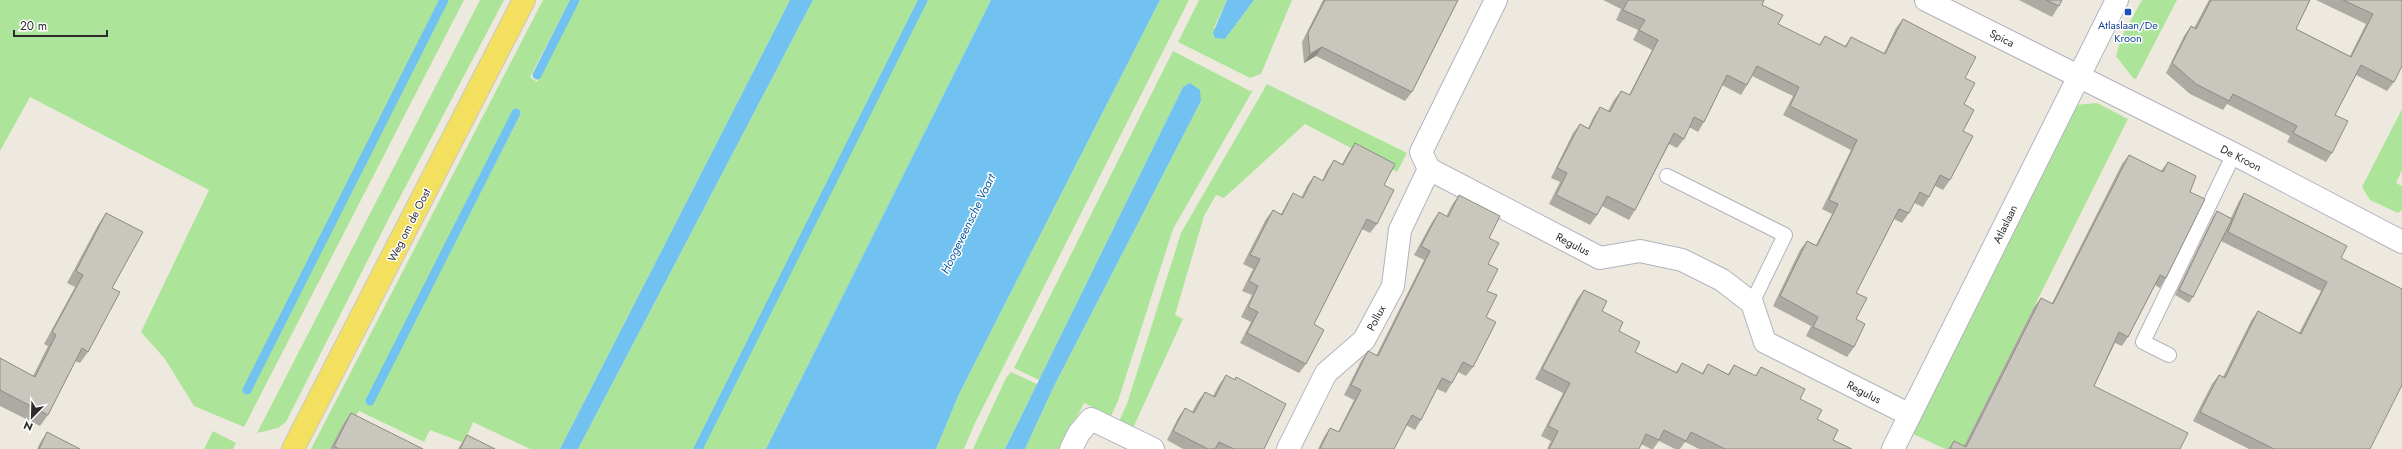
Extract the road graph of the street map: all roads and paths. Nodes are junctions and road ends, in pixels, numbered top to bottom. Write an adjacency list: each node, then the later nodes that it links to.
1 (524, 0): 13 (main road, Weg om de Oost)
2 (1496, 0): 7 (street)
3 (1926, 0): 5 (street, Spica)
4 (2117, 0): 5 (street, Atlaslaan)
5 (2078, 76): 6 (street, De Kroon); 12 (street, Atlaslaan)
6 (2234, 154): 9 (street, De Kroon); 11 (lane)
7 (1429, 170): 10 (street, Regulus); 16 (street, Pollux)
8 (1667, 176): 10 (lane)
9 (2402, 242)
10 (1752, 303): 12 (street, Regulus)
11 (2169, 355)
12 (1910, 415): 17 (street, Atlaslaan)
13 (293, 449)
14 (1071, 449): 15 (street)
15 (1153, 449)
16 (1288, 449)
17 (1893, 449)

